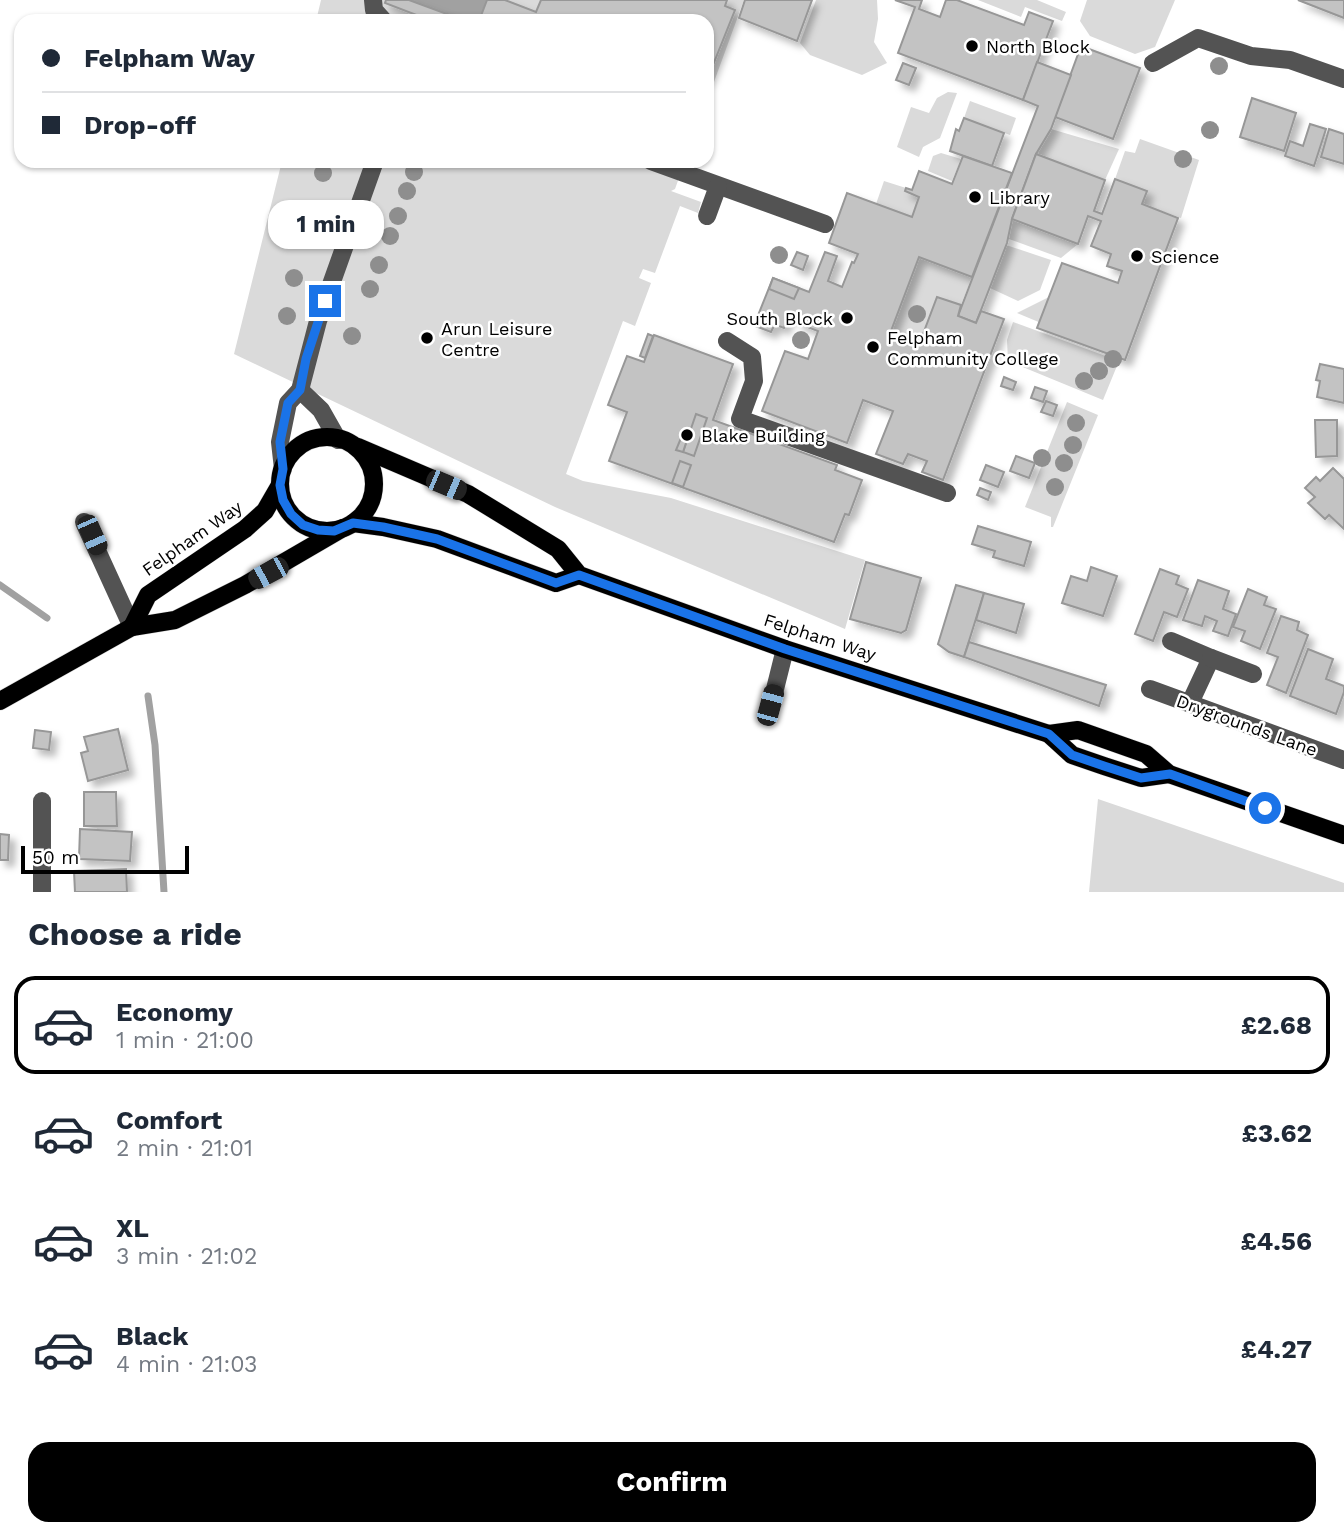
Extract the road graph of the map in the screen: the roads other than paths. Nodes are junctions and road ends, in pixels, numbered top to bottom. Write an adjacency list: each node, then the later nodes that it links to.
1 (1153, 63): 2 (street)
2 (1344, 79)
3 (373, 168): 9 (street)
4 (670, 168): 5 (street)
5 (718, 186): 6 (street); 7 (street)
6 (707, 216)
7 (825, 224)
8 (727, 341): 13 (street)
9 (300, 390): 10 (street); 12 (street)
10 (338, 440): 11 (main road, Felpham Way); 12 (main road, Felpham Way)
11 (358, 447): 15 (main road); 16 (main road, Felpham Way)
12 (282, 477): 15 (main road, Felpham Way); 17 (main road, Felpham Way)
13 (947, 493)
14 (84, 522): 17 (street)
15 (348, 525): 16 (main road, Felpham Way); 17 (main road)
16 (579, 575): 19 (main road, Felpham Way)
17 (132, 627): 23 (main road)
18 (1171, 641): 20 (street)
19 (785, 649): 25 (street); 26 (main road, Felpham Way)
20 (1211, 658): 21 (street); 24 (street)
21 (1253, 674)
22 (1150, 689): 24 (street, Drygrounds Lane)
23 (0, 701)
24 (1190, 703): 27 (street, Drygrounds Lane)
25 (769, 713)
26 (1049, 734): 28 (main road, Felpham Way); 28 (main road, Felpham Way)
27 (1344, 760)
28 (1170, 774): 30 (main road, Felpham Way)
29 (42, 801): 31 (street)
30 (1344, 835)
31 (42, 892)

